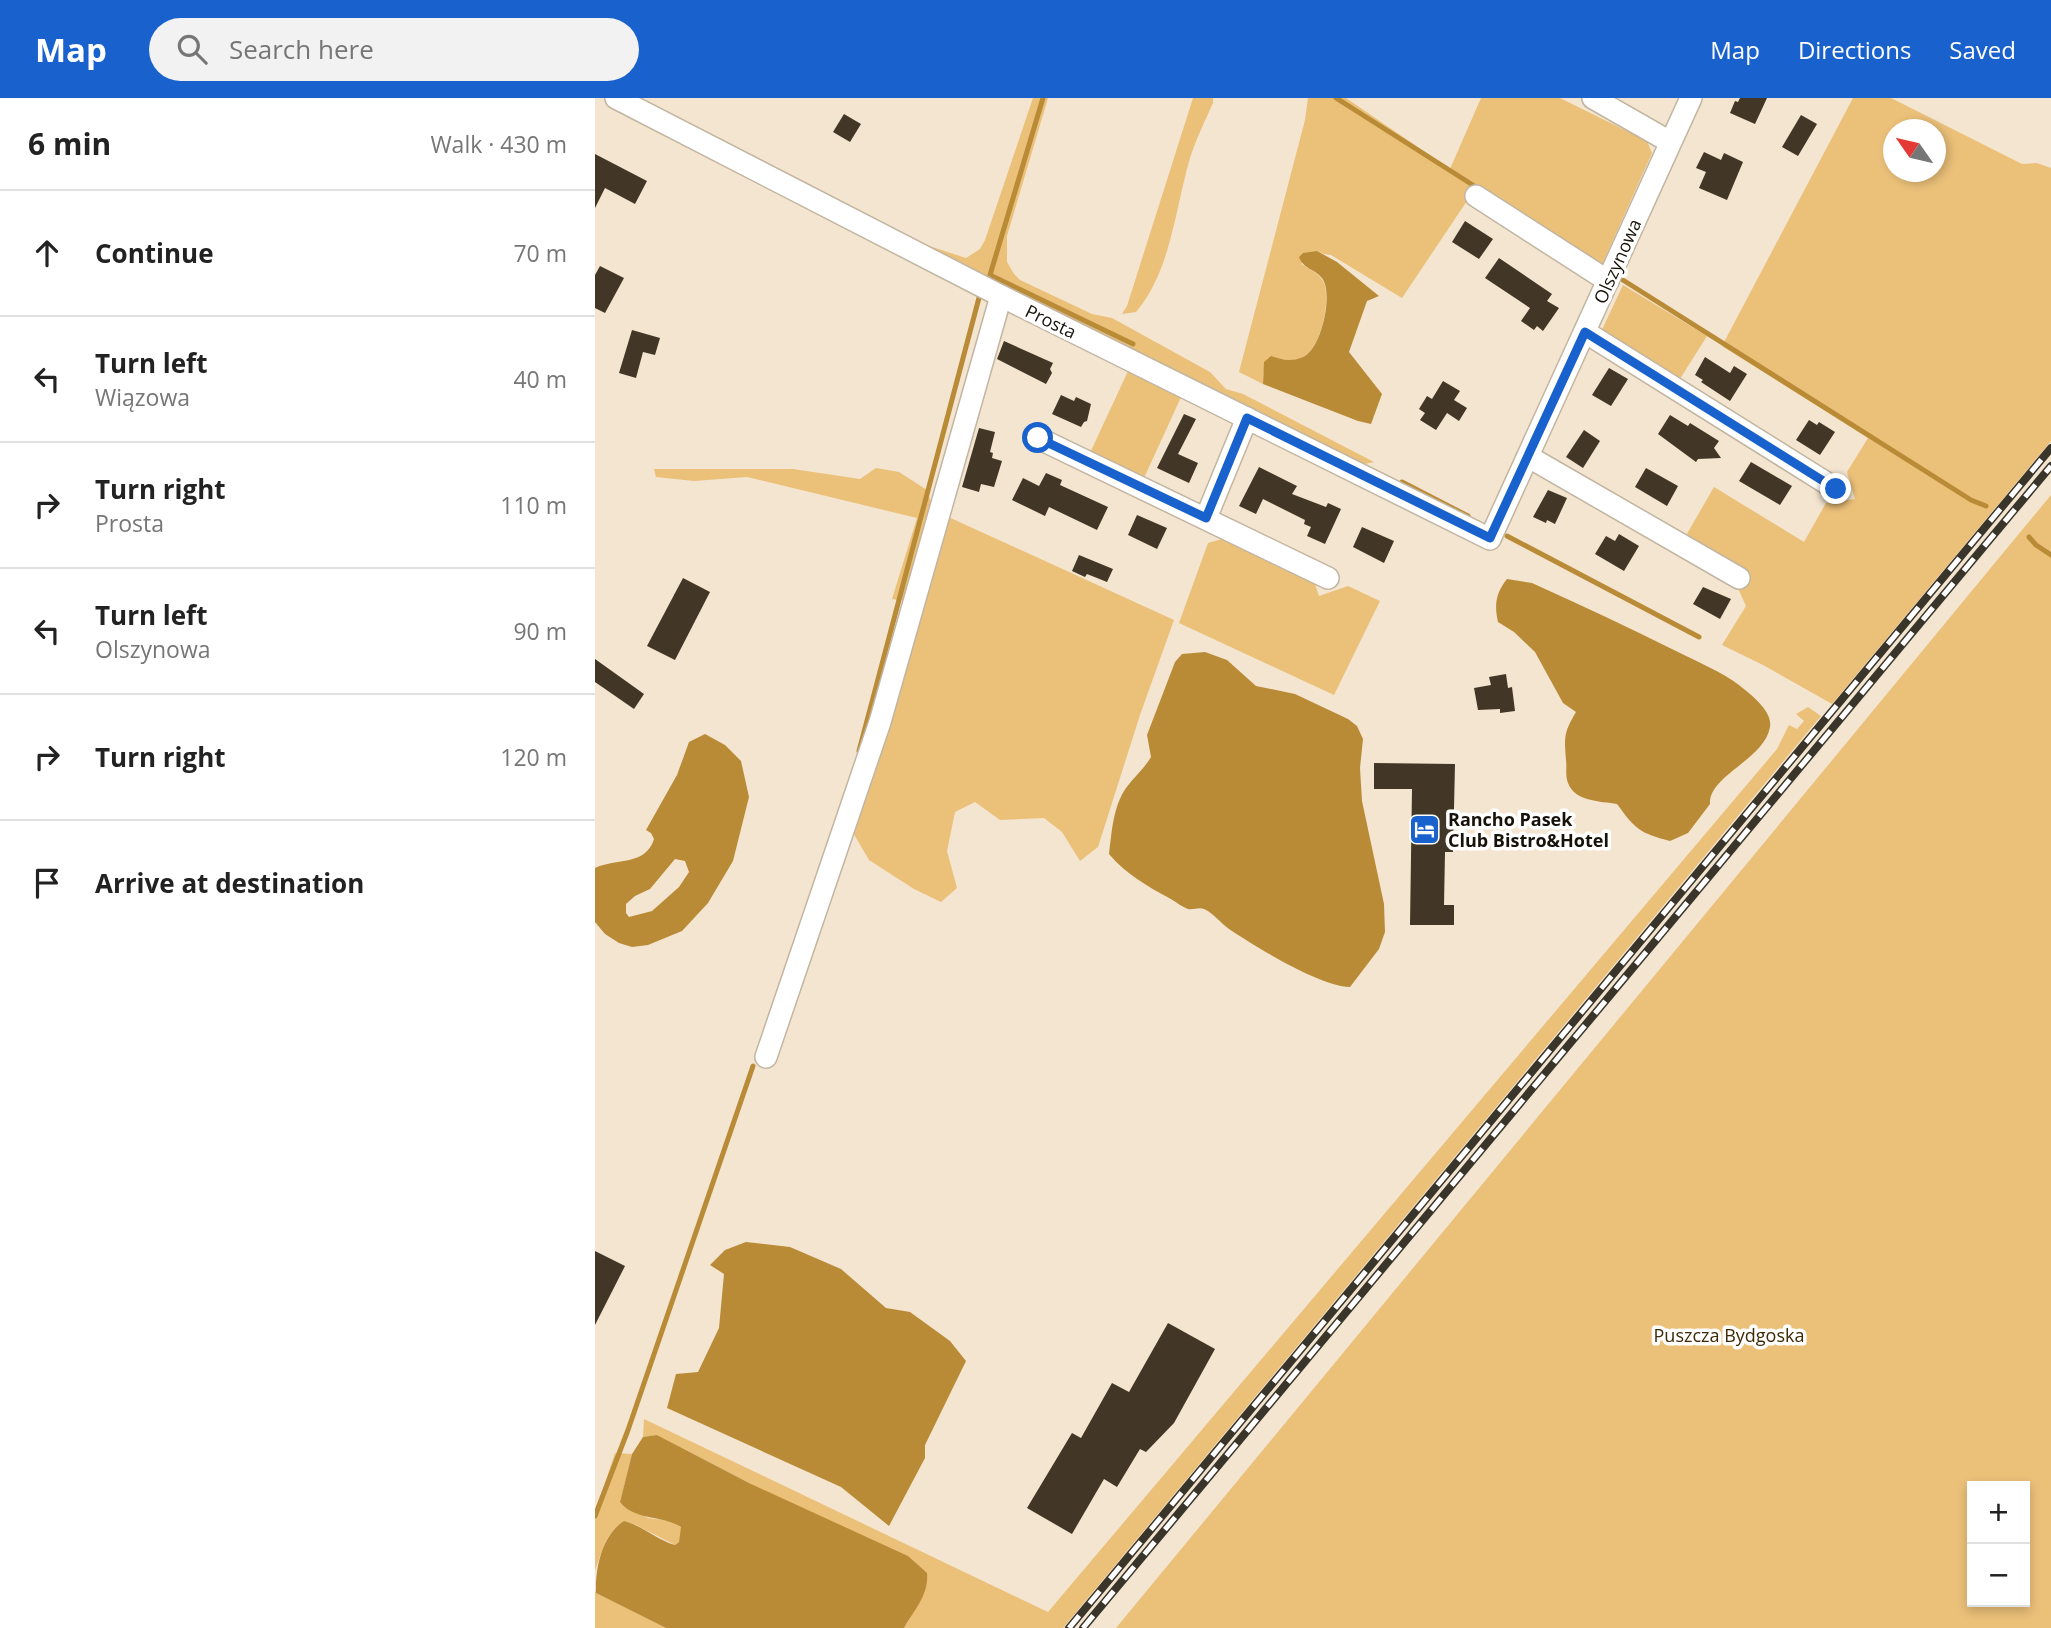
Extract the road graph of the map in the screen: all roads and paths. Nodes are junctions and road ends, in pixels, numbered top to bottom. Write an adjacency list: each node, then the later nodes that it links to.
1 (615, 98): 7 (street, Prosta)
2 (1593, 98): 4 (street)
3 (1691, 98): 4 (street, Olszynowa)
4 (1670, 142): 6 (street, Olszynowa)
5 (1475, 196): 6 (street)
6 (1611, 276): 8 (street, Olszynowa)
7 (1001, 296): 9 (street, Prosta); 17 (street)
8 (1585, 332): 11 (street, Olszynowa); 12 (street)
9 (1247, 418): 13 (street); 14 (street, Prosta)
10 (1038, 438): 13 (street)
11 (1529, 457): 14 (street, Olszynowa); 16 (street)
12 (1836, 489)
13 (1206, 518): 15 (street)
14 (1490, 538)
15 (1328, 578)
16 (1739, 578)
17 (766, 1057)

